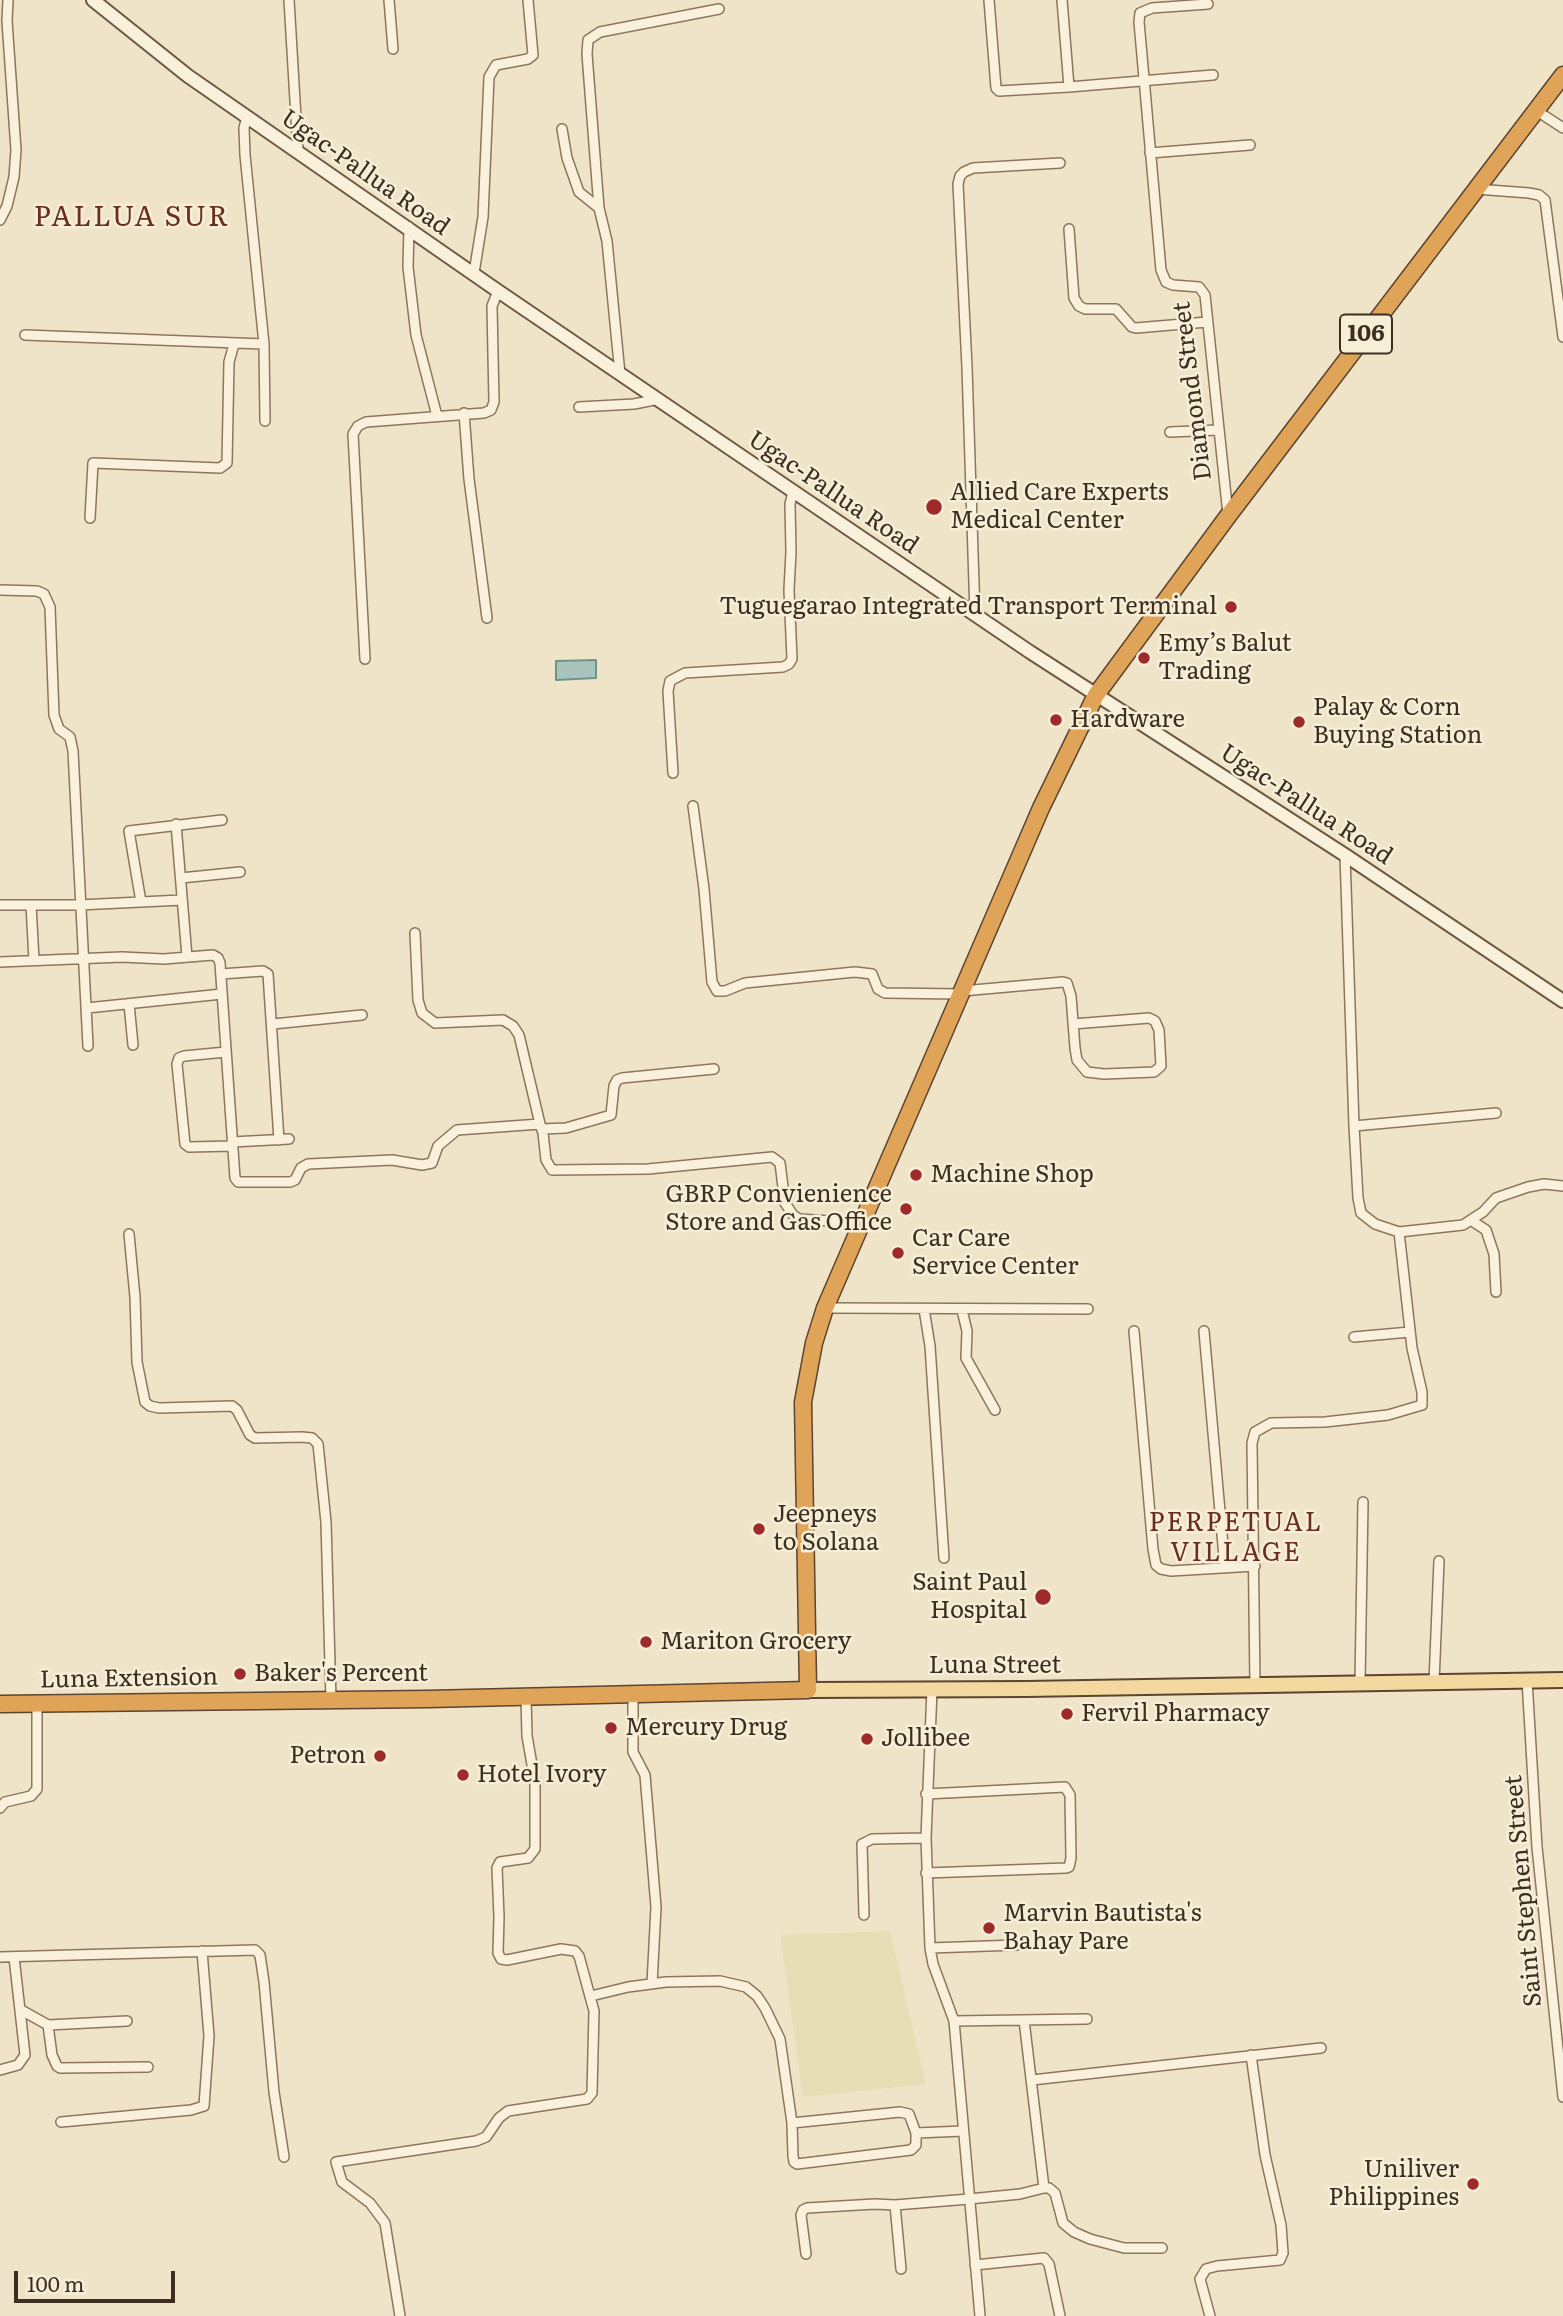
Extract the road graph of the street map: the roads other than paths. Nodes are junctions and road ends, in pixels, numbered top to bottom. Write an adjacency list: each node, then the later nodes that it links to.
1 (8, 0): 10 (street)
2 (93, 0): 17 (street, Ugac-Pallua Road)
3 (289, 0): 21 (street)
4 (389, 0): 11 (street)
5 (528, 0): 29 (street)
6 (989, 0): 15 (street)
7 (1062, 0): 15 (street)
8 (1208, 4): 14 (street, Diamond Street)
9 (719, 9): 25 (street)
10 (3, 21): 26 (street)
11 (393, 49)
12 (1213, 75): 14 (street)
13 (1563, 75): 16 (highway, 106)
14 (1143, 82): 15 (street); 22 (street, Diamond Street)
15 (1069, 87)
16 (1536, 111): 18 (street); 24 (highway, 106)
17 (247, 117): 21 (street, Ugac-Pallua Road); 36 (street)
18 (1563, 128)
19 (562, 129): 25 (street)
20 (1250, 145): 22 (street)
21 (298, 151): 27 (street, Ugac-Pallua Road)
22 (1150, 153): 32 (street, Diamond Street)
23 (1060, 163): 49 (street)
24 (1476, 189): 31 (street); 46 (highway, 106)
25 (599, 208): 37 (street)
26 (0, 220)
27 (409, 227): 29 (street, Ugac-Pallua Road); 41 (street)
28 (1069, 229): 32 (street)
29 (474, 273): 30 (street, Ugac-Pallua Road)
30 (498, 291): 37 (street, Ugac-Pallua Road); 40 (street)
31 (1562, 317): 34 (street)
32 (1207, 322): 43 (street, Diamond Street)
33 (25, 335): 35 (street)
34 (1563, 337)
35 (234, 344): 36 (street); 47 (street)
36 (264, 344): 42 (street)
37 (620, 374): 38 (street, Ugac-Pallua Road)
38 (659, 399): 39 (street); 45 (street, Ugac-Pallua Road)
39 (579, 407)
40 (464, 413): 41 (street); 50 (street)
41 (437, 416): 51 (street)
42 (265, 421)
43 (1218, 429): 44 (street); 46 (street, Diamond Street)
44 (1170, 432)
45 (793, 492): 49 (street, Ugac-Pallua Road); 53 (street)
46 (1228, 516): 52 (highway, 106)
47 (90, 518)
48 (0, 590): 64 (street)
49 (975, 615): 52 (street, Ugac-Pallua Road)
50 (487, 618)
51 (365, 659)
52 (1096, 695): 57 (street, Ugac-Pallua Road); 71 (highway, 106)
53 (673, 773)
54 (693, 806): 71 (street)
55 (222, 820): 56 (street)
56 (176, 824): 59 (street); 61 (street)
57 (1345, 855): 73 (street, Ugac-Pallua Road); 84 (street)
58 (240, 872): 59 (street)
59 (181, 878): 60 (street)
60 (182, 900): 61 (street); 66 (street)
61 (141, 902): 64 (street)
62 (0, 905): 63 (street)
63 (32, 905): 64 (street); 68 (street)
64 (79, 905): 67 (street)
65 (415, 933): 85 (street)
66 (187, 957): 67 (street); 70 (street)
67 (83, 958): 68 (street); 75 (street)
68 (34, 960): 69 (street)
69 (0, 962)
70 (221, 974): 72 (street); 77 (street)
71 (961, 992): 78 (street); 89 (highway, 106)
72 (222, 994): 74 (street); 81 (street)
73 (1563, 1001)
74 (129, 1004): 75 (street); 79 (street)
75 (87, 1008): 80 (street)
76 (362, 1015): 77 (street)
77 (273, 1024): 86 (street)
78 (1073, 1024): 78 (street)
79 (133, 1045)
80 (88, 1046)
81 (226, 1052): 86 (street); 86 (street)
82 (715, 1069): 85 (street)
83 (1496, 1113): 84 (street)
84 (1354, 1126): 90 (street)
85 (541, 1127): 86 (street); 89 (street)
86 (232, 1144)
87 (1563, 1186): 88 (street)
88 (1472, 1221): 90 (street); 92 (street)
89 (862, 1223): 93 (highway, 106)
90 (1399, 1233): 99 (street)
91 (129, 1234): 117 (street)
92 (1496, 1292)
93 (825, 1308): 94 (street); 113 (highway, 106)
94 (924, 1309): 96 (street); 103 (street)
95 (1088, 1309): 96 (street)
96 (962, 1310): 101 (street)
97 (1134, 1331): 106 (street)
98 (1204, 1331): 106 (street)
99 (1410, 1332): 100 (street); 105 (street)
100 (1354, 1337)
101 (996, 1410)
102 (1363, 1502): 110 (street)
103 (943, 1558)
104 (1439, 1562): 109 (street)
105 (1255, 1566): 106 (street); 111 (street)
106 (1225, 1568)
107 (1527, 1680): 108 (main road, Luna Street); 109 (main road, Luna Street); 143 (street, Saint Stephen Street)
108 (1563, 1680)
109 (1434, 1682): 110 (main road, Luna Street)
110 (1360, 1683): 111 (main road, Luna Street)
111 (1255, 1686): 112 (main road, Luna Street)
112 (932, 1689): 113 (main road, Luna Street); 120 (street)
113 (808, 1690): 114 (highway, Luna Street)
114 (633, 1694): 115 (highway, Luna Street); 130 (street)
115 (526, 1698): 116 (highway, Luna Street); 131 (street)
116 (428, 1699): 117 (highway, Luna Extension)
117 (331, 1700): 118 (highway, Luna Extension)
118 (37, 1703): 119 (highway, Luna Extension); 121 (street)
119 (0, 1704)
120 (926, 1794): 122 (street); 123 (street)
121 (0, 1808)
122 (926, 1838): 123 (street); 124 (street)
123 (926, 1873): 126 (street)
124 (864, 1915)
125 (1017, 1945): 126 (street)
126 (930, 1948): 136 (street)
127 (202, 1951): 129 (street); 144 (street); 148 (street)
128 (0, 1957): 129 (street)
129 (14, 1957): 132 (street)
130 (652, 1984): 131 (street); 145 (street)
131 (591, 1996): 156 (street)
132 (20, 2011): 137 (street); 141 (street)
133 (1087, 2019): 134 (street)
134 (1024, 2020): 136 (street); 142 (street)
135 (127, 2021): 137 (street)
136 (954, 2021): 146 (street)
137 (48, 2025): 140 (street)
138 (1321, 2048): 139 (street)
139 (1251, 2055): 142 (street); 159 (street)
140 (148, 2067)
141 (0, 2070)
142 (1032, 2080): 149 (street)
143 (1563, 2097)
144 (61, 2122)
145 (792, 2123): 147 (street); 147 (street)
146 (963, 2130): 147 (street); 150 (street)
147 (916, 2133)
148 (284, 2157)
149 (1044, 2188): 150 (street); 152 (street)
150 (969, 2199): 151 (street); 154 (street)
151 (895, 2205): 153 (street); 155 (street)
152 (1162, 2248)
153 (806, 2254)
154 (975, 2266): 157 (street); 158 (street)
155 (901, 2269)
156 (400, 2316)
157 (980, 2316)
158 (1059, 2316)
159 (1210, 2316)

